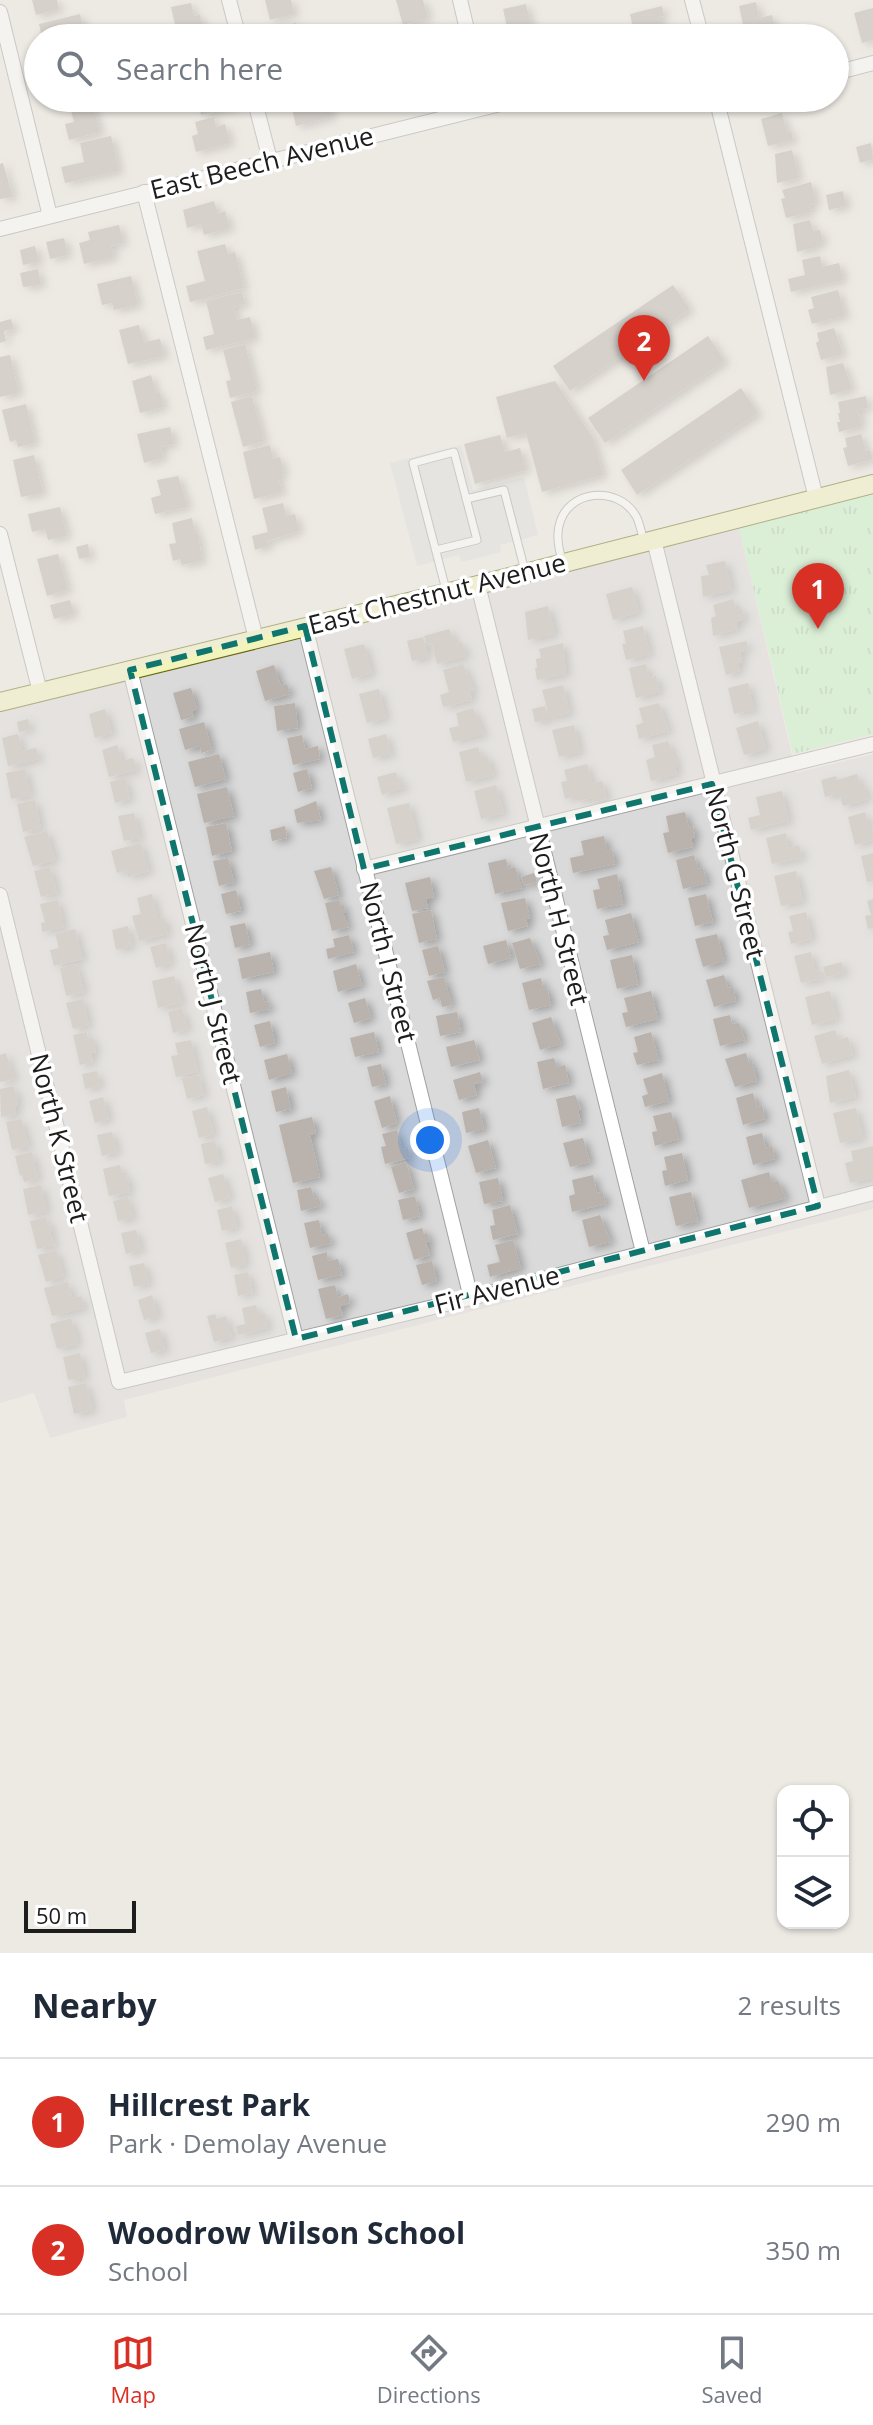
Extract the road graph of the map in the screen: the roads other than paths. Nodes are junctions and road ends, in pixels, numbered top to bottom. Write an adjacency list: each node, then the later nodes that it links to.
1 (229, 0): 5 (street)
2 (460, 0): 6 (street)
3 (692, 0): 7 (street)
4 (0, 12): 10 (street)
5 (235, 24)
6 (466, 24)
7 (698, 24)
8 (873, 63): 9 (street)
9 (849, 69)
10 (24, 110)
11 (25, 112): 17 (street)
12 (258, 112): 15 (street)
13 (449, 112): 15 (street, East Beech Avenue)
14 (719, 112): 20 (street)
15 (270, 160): 16 (street, East Beech Avenue)
16 (144, 192): 17 (street, East Beech Avenue); 30 (street)
17 (50, 216): 18 (street, East Beech Avenue)
18 (0, 229)
19 (873, 484): 20 (street, East Chestnut Avenue)
20 (816, 498): 23 (street, East Chestnut Avenue)
21 (466, 499): 24 (lane); 24 (lane); 26 (lane)
22 (0, 534): 32 (street)
23 (649, 541): 25 (street, East Chestnut Avenue); 25 (lane); 35 (street, North G Street)
24 (436, 550): 28 (lane)
25 (563, 563): 26 (street, East Chestnut Avenue)
26 (526, 573): 27 (street, East Chestnut Avenue)
27 (478, 585): 28 (street, East Chestnut Avenue); 36 (street, North H Street)
28 (446, 593): 29 (street, East Chestnut Avenue)
29 (305, 626): 30 (street, East Chestnut Avenue); 37 (street, North I Street)
30 (256, 639): 31 (street, East Chestnut Avenue)
31 (130, 670): 32 (street, East Chestnut Avenue); 43 (street, North J Street)
32 (40, 692): 33 (street, East Chestnut Avenue)
33 (0, 702)
34 (873, 744): 35 (street)
35 (712, 784): 36 (street); 40 (street, North G Street)
36 (536, 827): 37 (street); 41 (street, North H Street)
37 (364, 869): 42 (street, North I Street)
38 (0, 895): 44 (street, North K Street)
39 (873, 1193): 40 (street, Fir Avenue)
40 (818, 1206): 41 (street, Fir Avenue)
41 (643, 1252): 42 (street, Fir Avenue)
42 (471, 1298): 43 (street, Fir Avenue)
43 (296, 1339): 44 (street, Fir Avenue)
44 (119, 1382)

